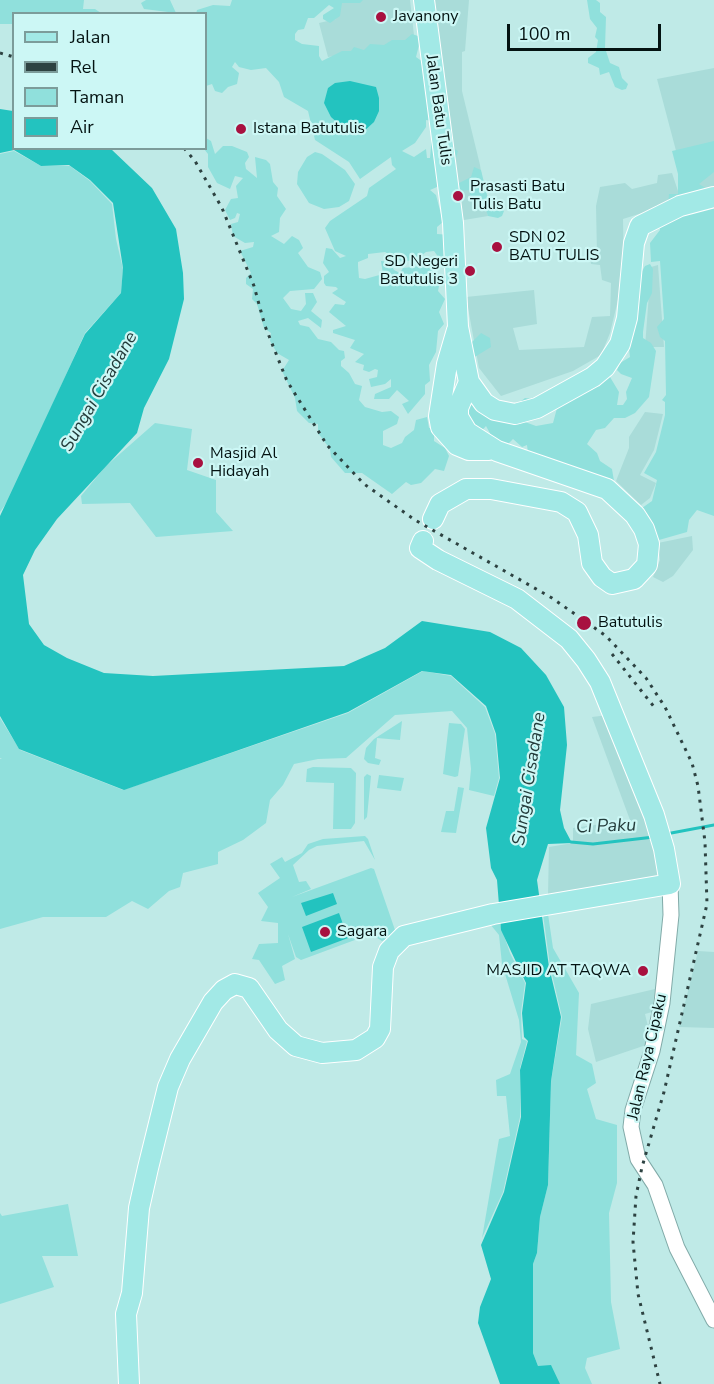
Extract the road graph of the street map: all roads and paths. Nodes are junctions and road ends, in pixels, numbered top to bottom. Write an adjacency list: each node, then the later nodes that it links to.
1 (424, 0): 3 (main road, Jalan Batu Tulis)
2 (714, 197): 4 (main road)
3 (458, 327): 4 (main road); 5 (main road)
4 (469, 382): 5 (main road)
5 (497, 451): 6 (main road)
6 (433, 519)
7 (423, 541): 8 (main road)
8 (670, 884): 9 (street, Jalan Raya Cipaku); 10 (main road)
9 (714, 1320)
10 (129, 1384)

